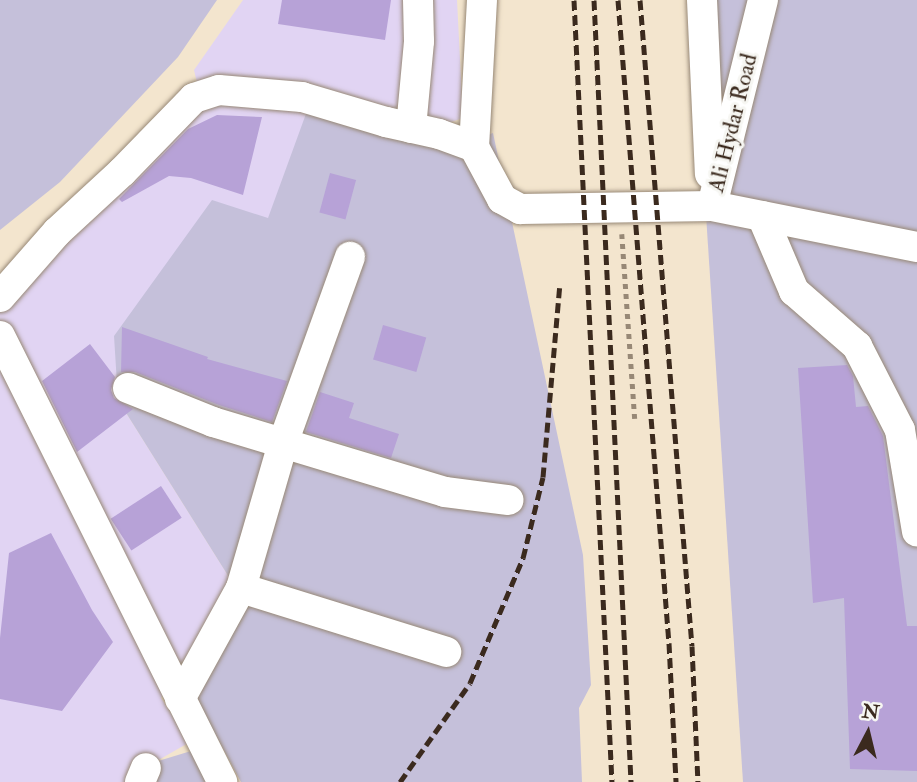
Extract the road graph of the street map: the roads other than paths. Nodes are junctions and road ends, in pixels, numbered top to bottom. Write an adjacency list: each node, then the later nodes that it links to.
1 (418, 0): 5 (street)
2 (482, 0): 6 (street)
3 (702, 0): 7 (street)
4 (763, 0): 7 (street, Ali Hydar Road)
5 (411, 128): 6 (street); 11 (street)
6 (474, 148): 7 (street)
7 (712, 206): 8 (street, Ali Hydar Road)
8 (762, 216): 9 (street, Ali Hydar Road); 14 (street)
9 (917, 247)
10 (351, 257): 15 (street)
11 (0, 297)
12 (0, 336): 20 (street)
13 (128, 388): 15 (street)
14 (909, 430): 17 (street)
15 (283, 443): 16 (street); 18 (street)
16 (508, 500)
17 (917, 532)
18 (241, 588): 19 (street); 20 (street)
19 (446, 652)
20 (180, 699): 21 (street)
21 (222, 782)

